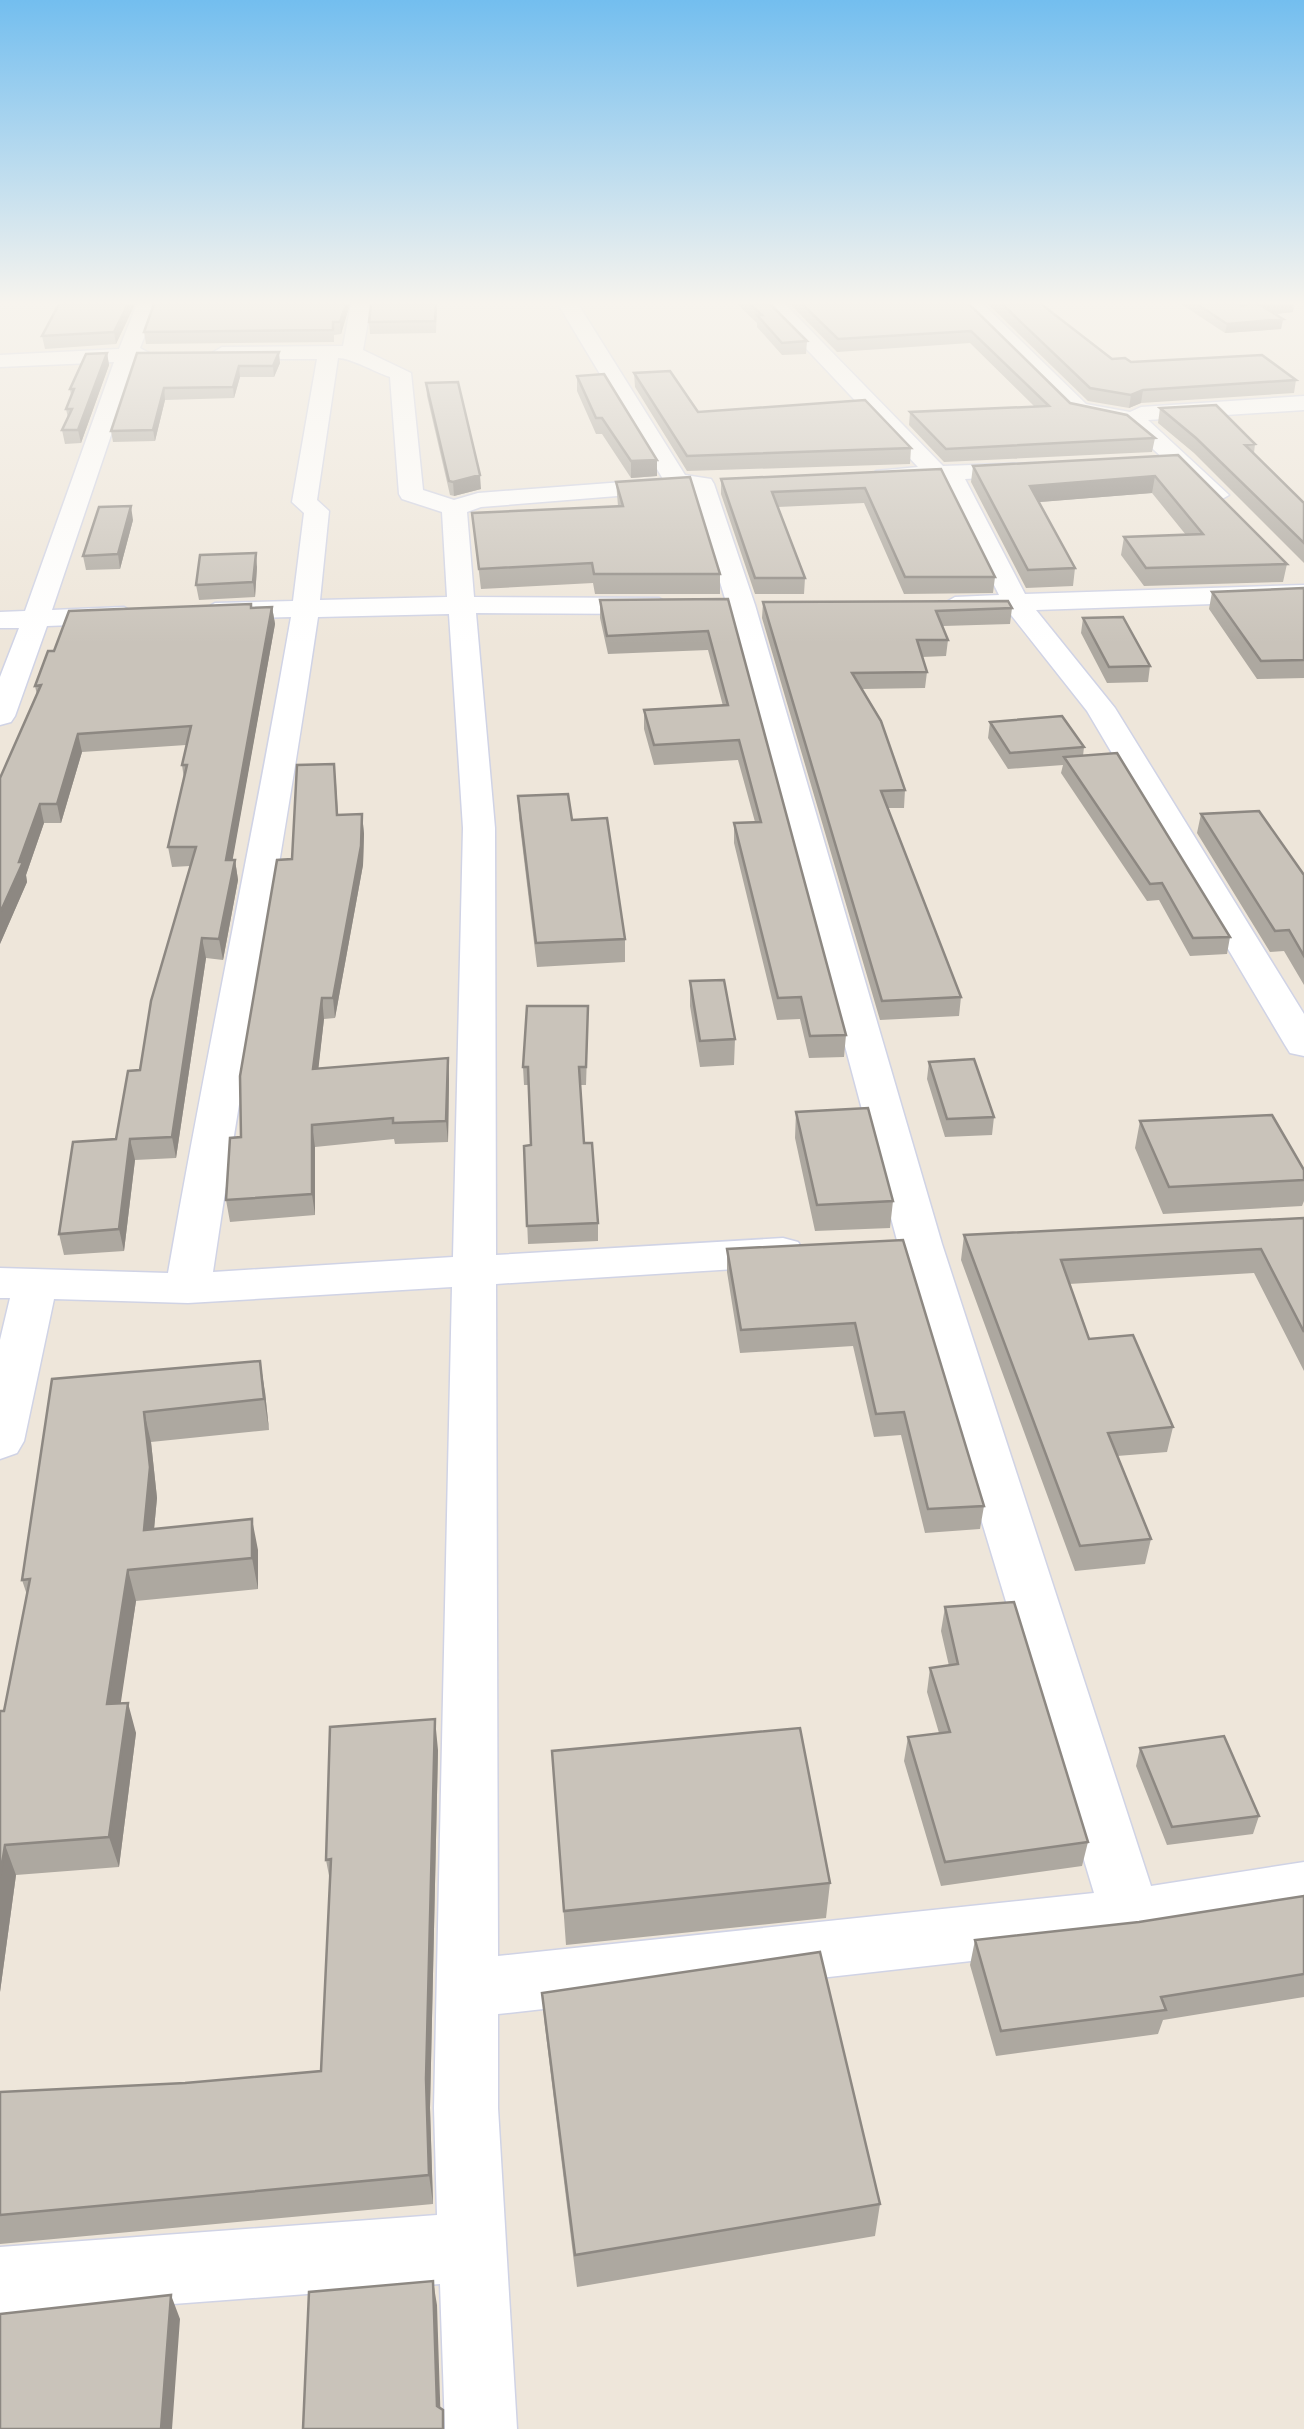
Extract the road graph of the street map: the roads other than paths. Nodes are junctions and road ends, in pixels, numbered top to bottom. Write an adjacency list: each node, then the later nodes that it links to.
1 (106, 417): 25 (street)
2 (324, 417): 22 (street)
3 (404, 417): 15 (street)
4 (637, 417): 14 (street)
5 (887, 417): 12 (street)
6 (1122, 417): 8 (street)
7 (1137, 417): 8 (street)
8 (1134, 420): 9 (street)
9 (1184, 462): 10 (street); 16 (street)
10 (1144, 463)
11 (1047, 468): 12 (street)
12 (943, 473): 13 (street); 20 (street)
13 (858, 477)
14 (712, 484): 15 (street); 21 (street)
15 (454, 508): 18 (street)
16 (1237, 515)
17 (1300, 581): 20 (street)
18 (464, 605): 21 (street); 22 (street); 30 (street)
19 (918, 605): 20 (street)
20 (1017, 605): 28 (street)
21 (723, 606): 35 (street)
22 (306, 607): 23 (street); 32 (street)
23 (191, 612)
24 (153, 614): 25 (street)
25 (38, 619): 26 (street); 27 (street)
26 (0, 620)
27 (0, 716)
28 (1304, 1046)
29 (823, 1250): 30 (street)
30 (473, 1268): 32 (street); 36 (street)
31 (18, 1283): 32 (street); 33 (street)
32 (188, 1288)
33 (0, 1441)
34 (1304, 1889): 35 (street)
35 (1131, 1916): 36 (street)
36 (468, 1988): 37 (street)
37 (470, 2247): 38 (street); 39 (street)
38 (0, 2282)
39 (481, 2429)

